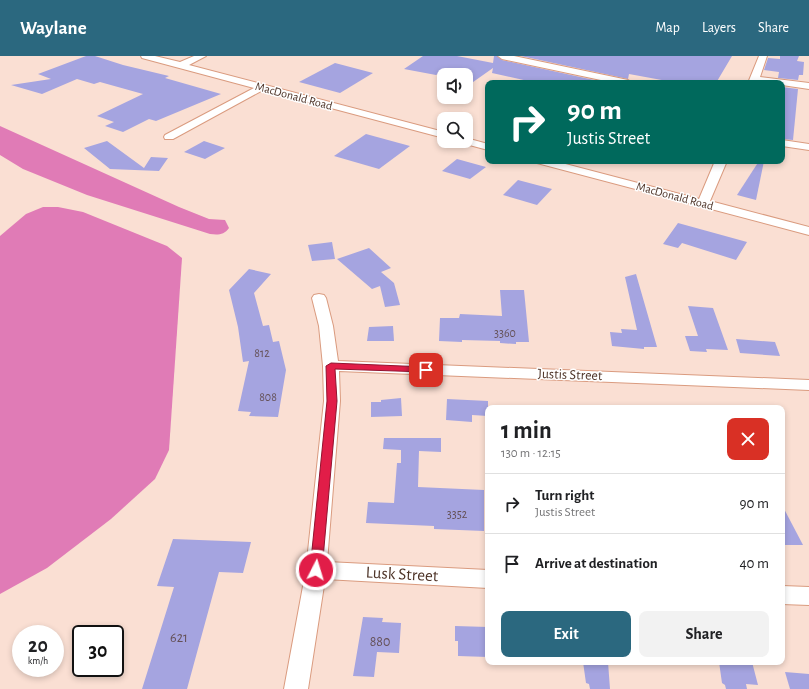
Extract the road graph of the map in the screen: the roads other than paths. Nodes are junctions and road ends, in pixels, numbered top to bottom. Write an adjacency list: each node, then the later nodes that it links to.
1 (145, 56): 5 (street, MacDonald Road)
2 (202, 56): 5 (street)
3 (502, 56): 6 (street)
4 (763, 56): 7 (street)
5 (181, 65): 10 (street, MacDonald Road)
6 (614, 80)
7 (754, 80)
8 (785, 84): 9 (street)
9 (809, 86)
10 (262, 87): 11 (street, MacDonald Road); 12 (street)
11 (437, 133)
12 (169, 137)
13 (473, 143): 15 (street)
14 (785, 143): 16 (street)
15 (485, 145)
16 (809, 147)
17 (553, 164): 19 (street, MacDonald Road)
18 (720, 164): 19 (street)
19 (703, 203): 20 (street, MacDonald Road)
20 (809, 232)
21 (319, 298): 22 (street)
22 (331, 366): 23 (street, Justis Street); 24 (street)
23 (809, 385)
24 (316, 570): 25 (street, Lusk Street); 28 (street)
25 (485, 579)
26 (785, 595): 27 (street)
27 (809, 596)
28 (296, 689)

